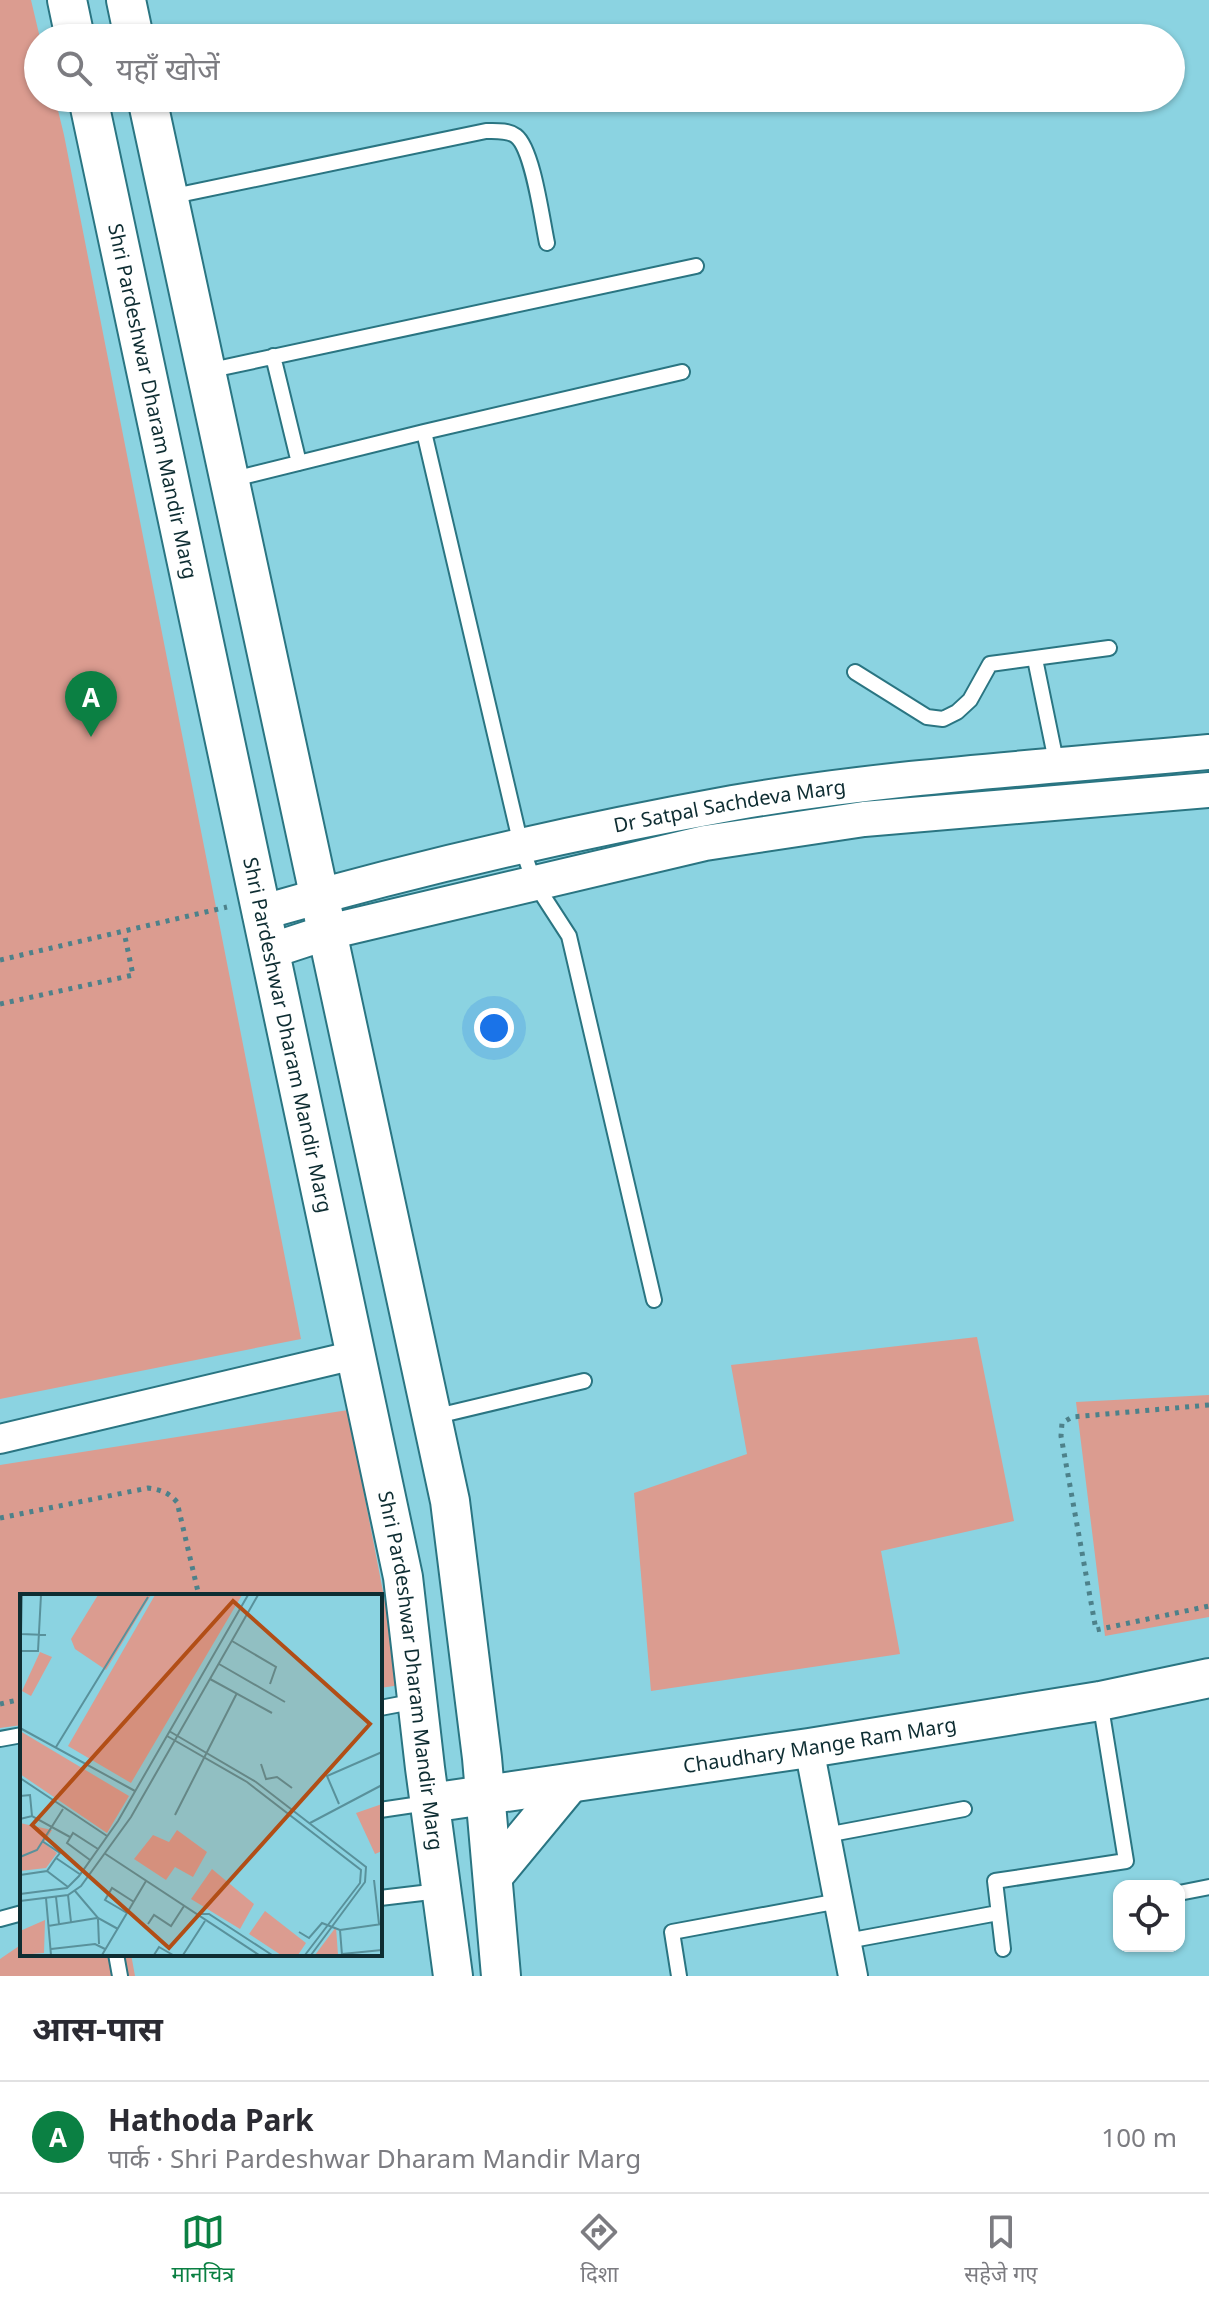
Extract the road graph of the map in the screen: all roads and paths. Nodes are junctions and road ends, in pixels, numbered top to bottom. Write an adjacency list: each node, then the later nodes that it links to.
1 (67, 0): 3 (main road)
2 (126, 0): 4 (main road)
3 (72, 24)
4 (131, 24)
5 (91, 112): 25 (main road, Shri Pardeshwar Dharam Mandir Marg)
6 (150, 112): 7 (main road)
7 (168, 197): 8 (lane); 11 (main road)
8 (547, 243)
9 (696, 266): 10 (lane)
10 (273, 356): 11 (lane); 14 (lane)
11 (206, 371): 15 (main road)
12 (682, 372): 13 (lane)
13 (424, 432): 14 (lane); 22 (lane)
14 (299, 463): 15 (lane)
15 (230, 480): 24 (main road)
16 (1109, 648): 17 (lane)
17 (1035, 659): 18 (lane); 20 (lane)
18 (855, 672)
19 (1209, 752): 20 (street, Dr Satpal Sachdeva Marg)
20 (1058, 766): 22 (street, Dr Satpal Sachdeva Marg)
21 (1209, 790): 23 (street)
22 (521, 845): 23 (lane); 24 (street, Dr Satpal Sachdeva Marg)
23 (534, 882): 27 (street); 31 (lane)
24 (319, 896): 25 (street, Dr Satpal Sachdeva Marg); 27 (main road)
25 (259, 906): 26 (path); 28 (main road, Shri Pardeshwar Dharam Mandir Marg)
26 (124, 932): 29 (path); 30 (path)
27 (328, 932): 28 (street); 35 (main road)
28 (270, 951): 32 (main road, Shri Pardeshwar Dharam Mandir Marg)
29 (0, 960)
30 (0, 1004)
31 (654, 1300)
32 (355, 1355): 36 (street); 42 (main road, Shri Pardeshwar Dharam Mandir Marg)
33 (584, 1381): 35 (lane)
34 (1209, 1405): 39 (path)
35 (432, 1417): 50 (main road)
36 (0, 1439)
37 (0, 1518): 38 (path)
38 (199, 1594)
39 (1209, 1606)
40 (1209, 1678): 43 (main road, Chaudhary Mange Ram Marg)
41 (20, 1699): 44 (path)
42 (417, 1700): 45 (lane); 51 (main road, Shri Pardeshwar Dharam Mandir Marg)
43 (1100, 1701): 48 (main road, Chaudhary Mange Ram Marg); 61 (lane)
44 (0, 1704)
45 (382, 1708)
46 (20, 1735): 47 (lane)
47 (0, 1739)
48 (809, 1748): 49 (main road, Chaudhary Mange Ram Marg); 54 (street)
49 (570, 1783): 50 (main road, Chaudhary Mange Ram Marg); 55 (main road)
50 (486, 1796): 51 (main road, Chaudhary Mange Ram Marg); 55 (main road)
51 (430, 1803): 53 (lane); 57 (main road, Shri Pardeshwar Dharam Mandir Marg)
52 (964, 1809): 54 (lane)
53 (382, 1810)
54 (826, 1835): 60 (street)
55 (493, 1876): 69 (main road)
56 (1209, 1887): 58 (lane)
57 (442, 1891): 59 (lane); 68 (main road, Shri Pardeshwar Dharam Mandir Marg)
58 (1185, 1892)
59 (382, 1898)
60 (839, 1901): 64 (street); 70 (lane)
61 (998, 1913): 64 (lane); 65 (lane)
62 (20, 1914): 63 (lane)
63 (0, 1919)
64 (847, 1941): 71 (street)
65 (1003, 1949)
66 (116, 1956): 67 (lane)
67 (120, 1976)
68 (453, 1976)
69 (501, 1976)
70 (679, 1976)
71 (853, 1976)

